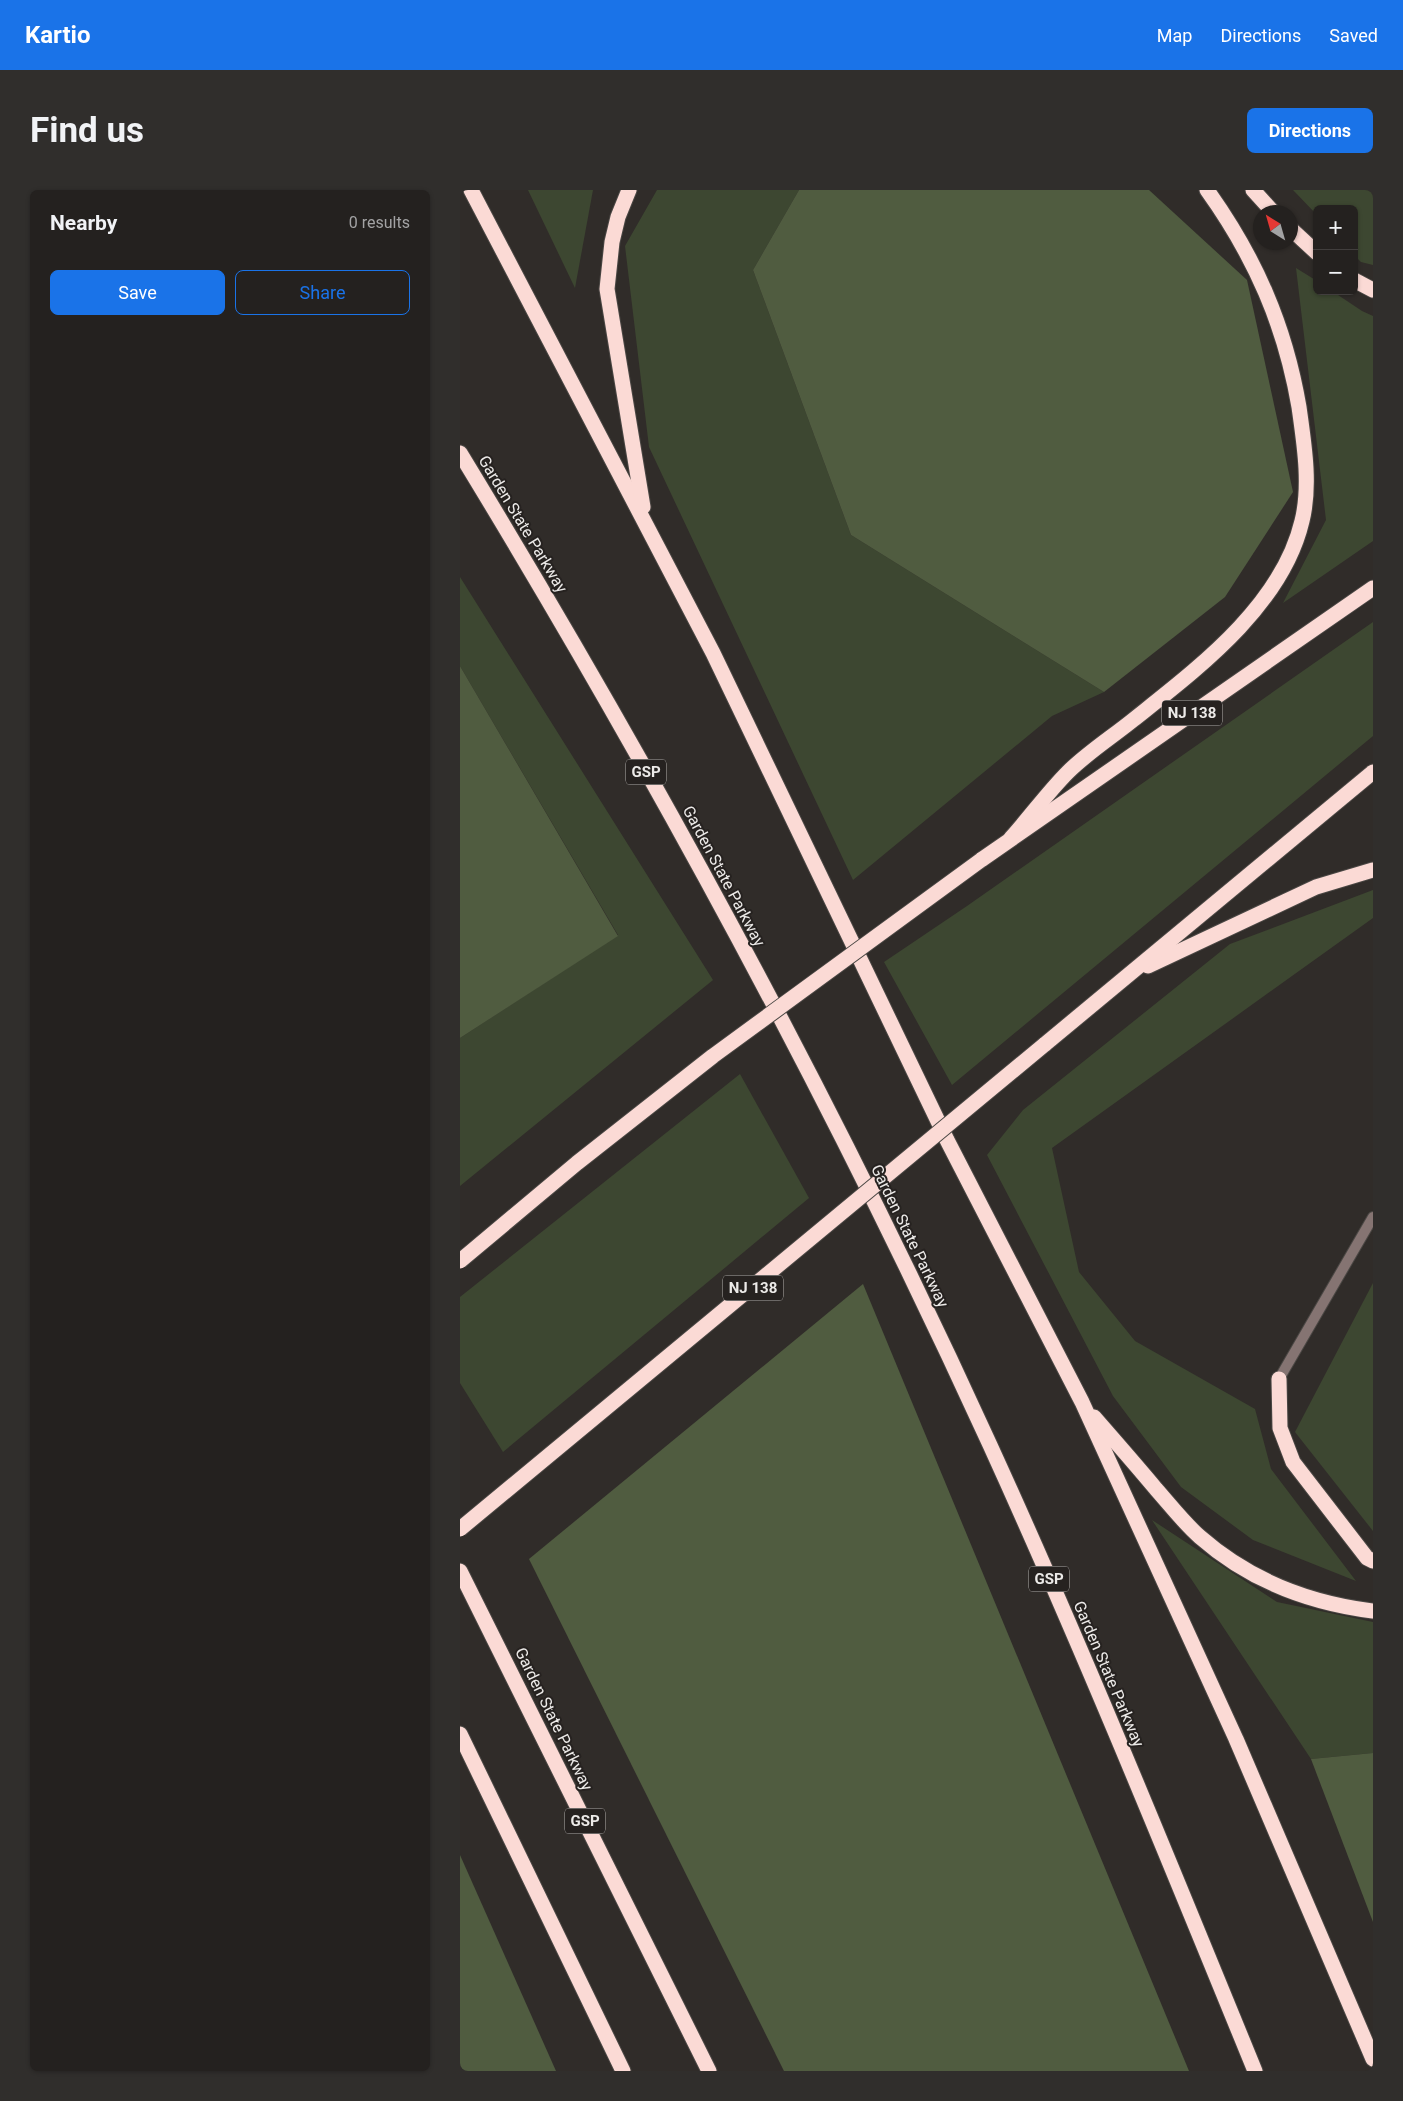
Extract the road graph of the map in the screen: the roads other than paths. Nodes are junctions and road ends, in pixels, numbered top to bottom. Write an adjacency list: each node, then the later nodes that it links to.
1 (471, 190): 11 (highway)
2 (629, 190): 11 (highway)
3 (1207, 190): 14 (highway)
4 (1252, 190): 5 (highway)
5 (1266, 205)
6 (1298, 237): 7 (highway)
7 (1313, 250)
8 (1358, 282): 9 (highway)
9 (1373, 290)
10 (460, 453): 31 (highway, Garden State Parkway / GSP)
11 (645, 521): 20 (highway)
12 (1373, 588): 14 (highway, NJ 138)
13 (1373, 772): 16 (highway, NJ 138)
14 (1012, 838): 18 (highway, NJ 138, bridge)
15 (1373, 870): 16 (highway)
16 (1127, 977): 21 (highway, NJ 138, bridge)
17 (1373, 1217): 19 (lane)
18 (460, 1261)
19 (1279, 1379): 22 (highway)
20 (1082, 1402): 24 (highway); 27 (highway)
21 (460, 1529)
22 (1373, 1561)
23 (460, 1571): 30 (highway, Garden State Parkway / GSP)
24 (1373, 1611)
25 (460, 1734): 26 (highway)
26 (610, 2046): 28 (highway); 29 (highway)
27 (1373, 2059)
28 (616, 2071)
29 (623, 2071)
30 (709, 2071)
31 (1255, 2071)

